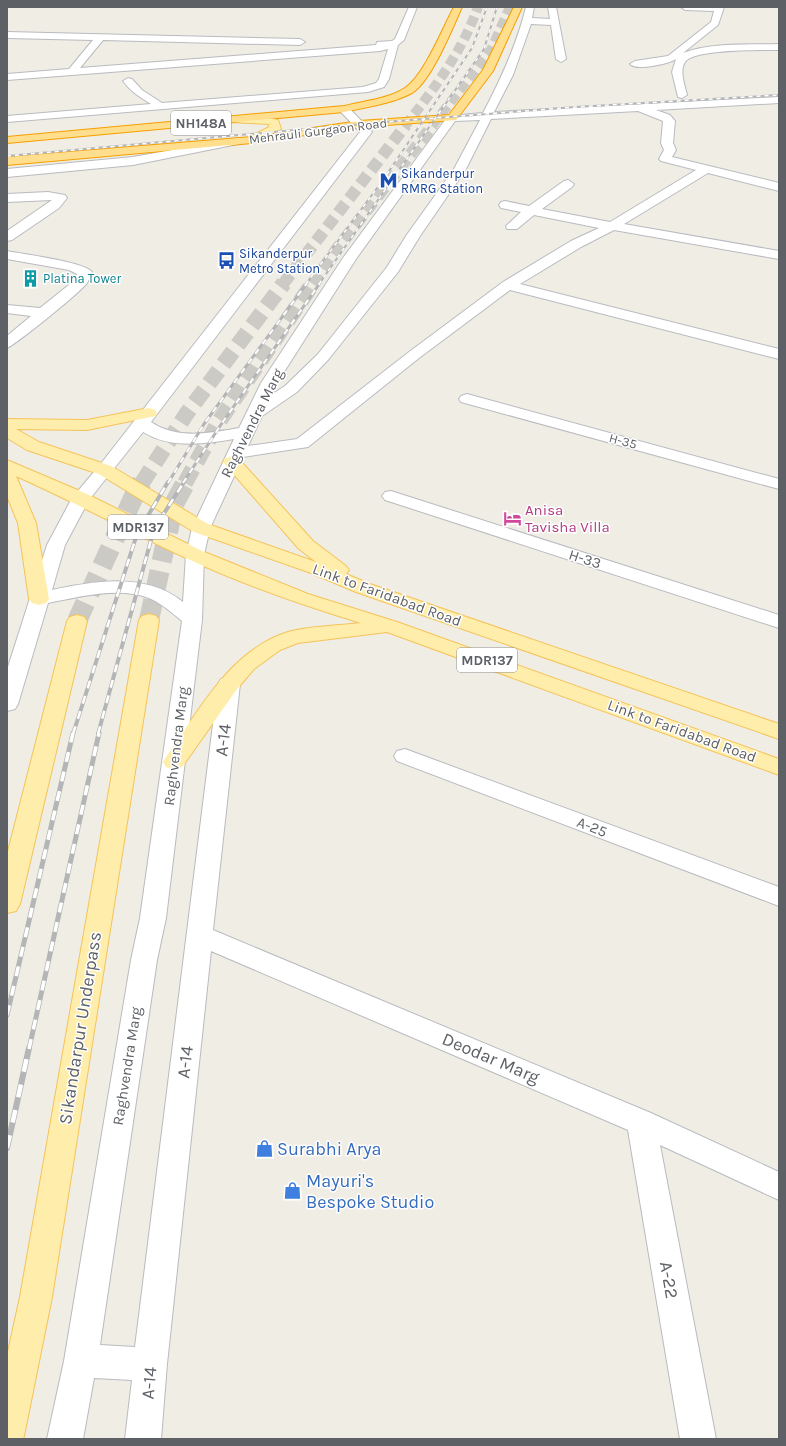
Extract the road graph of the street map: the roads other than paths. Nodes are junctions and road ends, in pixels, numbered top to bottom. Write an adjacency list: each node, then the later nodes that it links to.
1 (413, 7): 12 (street)
2 (458, 7): 25 (highway, Mehrauli Gurgaon Road / NH148A)
3 (518, 7): 27 (highway)
4 (530, 7): 8 (street)
5 (552, 7): 9 (street)
6 (685, 7): 7 (street)
7 (720, 8): 15 (street)
8 (527, 22): 9 (street); 26 (street)
9 (555, 22): 14 (street)
10 (7, 35): 11 (street)
11 (101, 37): 12 (street); 16 (street)
12 (394, 44): 16 (street); 23 (street)
13 (779, 48): 20 (street)
14 (561, 59)
15 (635, 64)
16 (72, 72): 17 (street)
17 (7, 77)
18 (128, 81): 23 (street)
19 (779, 91): 20 (street)
20 (682, 95): 21 (street)
21 (622, 99): 24 (street); 26 (street)
22 (779, 100): 24 (street)
23 (159, 107): 28 (street)
24 (633, 107): 26 (street); 35 (street)
25 (344, 109): 29 (highway, Mehrauli Gurgaon Road / NH148A); 30 (street)
26 (489, 111): 27 (street); 53 (street)
27 (456, 113): 30 (highway, Mehrauli Gurgaon Road / NH148A); 53 (street, Raghvendra Marg)
28 (7, 119)
29 (234, 120): 31 (street); 32 (highway, Mehrauli Gurgaon Road / NH148A); 33 (main road)
30 (359, 124): 33 (highway, Mehrauli Gurgaon Road / NH148A); 54 (street)
31 (7, 132)
32 (7, 140)
33 (246, 140): 34 (highway, Mehrauli Gurgaon Road / NH148A); 36 (street)
34 (7, 161)
35 (706, 169): 38 (street); 42 (street)
36 (7, 173)
37 (568, 184): 41 (street)
38 (779, 187)
39 (7, 198): 44 (street)
40 (506, 205): 41 (street)
41 (532, 210): 42 (street); 43 (street)
42 (614, 225): 46 (street); 47 (street)
43 (512, 226)
44 (7, 237)
45 (7, 255): 49 (street)
46 (779, 255)
47 (508, 285): 51 (street); 58 (street)
48 (7, 309): 49 (street)
49 (43, 313): 50 (street)
50 (7, 343)
51 (779, 354)
52 (467, 399): 62 (street, H-35)
53 (253, 414): 57 (street, Raghvendra Marg)
54 (145, 418): 55 (main road); 57 (street); 60 (street)
55 (7, 424)
56 (7, 431): 60 (main road, Link to Faridabad Road)
57 (247, 432): 58 (street, Raghvendra Marg)
58 (234, 458): 65 (street, Raghvendra Marg); 67 (main road)
59 (7, 465): 64 (main road, Link to Faridabad Road)
60 (105, 470): 64 (street); 65 (main road, Link to Faridabad Road / MDR137)
61 (7, 474): 68 (main road)
62 (779, 484)
63 (391, 496): 72 (street, H-33)
64 (81, 498): 66 (main road, Link to Faridabad Road / MDR137); 68 (street)
65 (201, 528): 66 (street, Raghvendra Marg); 67 (main road, Link to Faridabad Road / MDR137)
66 (195, 555): 70 (street, Raghvendra Marg); 73 (main road, Link to Faridabad Road / MDR137)
67 (363, 588): 77 (main road, Link to Faridabad Road / MDR137)
68 (39, 599): 70 (street); 75 (street)
69 (149, 620): 88 (main road, Sikandarpur Underpass)
70 (192, 620): 79 (street, Raghvendra Marg)
71 (77, 621): 82 (main road)
72 (779, 622)
73 (390, 626): 74 (main road); 80 (main road, Link to Faridabad Road / MDR137)
74 (229, 684): 79 (main road); 83 (street, A-14)
75 (11, 687): 76 (street)
76 (7, 704)
77 (779, 732)
78 (405, 756): 81 (street, A-25)
79 (174, 762): 86 (street, Raghvendra Marg)
80 (779, 767)
81 (779, 897)
82 (7, 904)
83 (200, 935): 84 (street, Deodar Marg); 87 (street, A-14)
84 (641, 1122): 85 (street, Deodar Marg); 91 (street, A-22)
85 (779, 1186)
86 (81, 1361): 87 (street); 89 (street, Raghvendra Marg)
87 (150, 1364): 90 (street, A-14)
88 (7, 1436)
89 (65, 1439)
90 (143, 1439)
91 (698, 1439)

